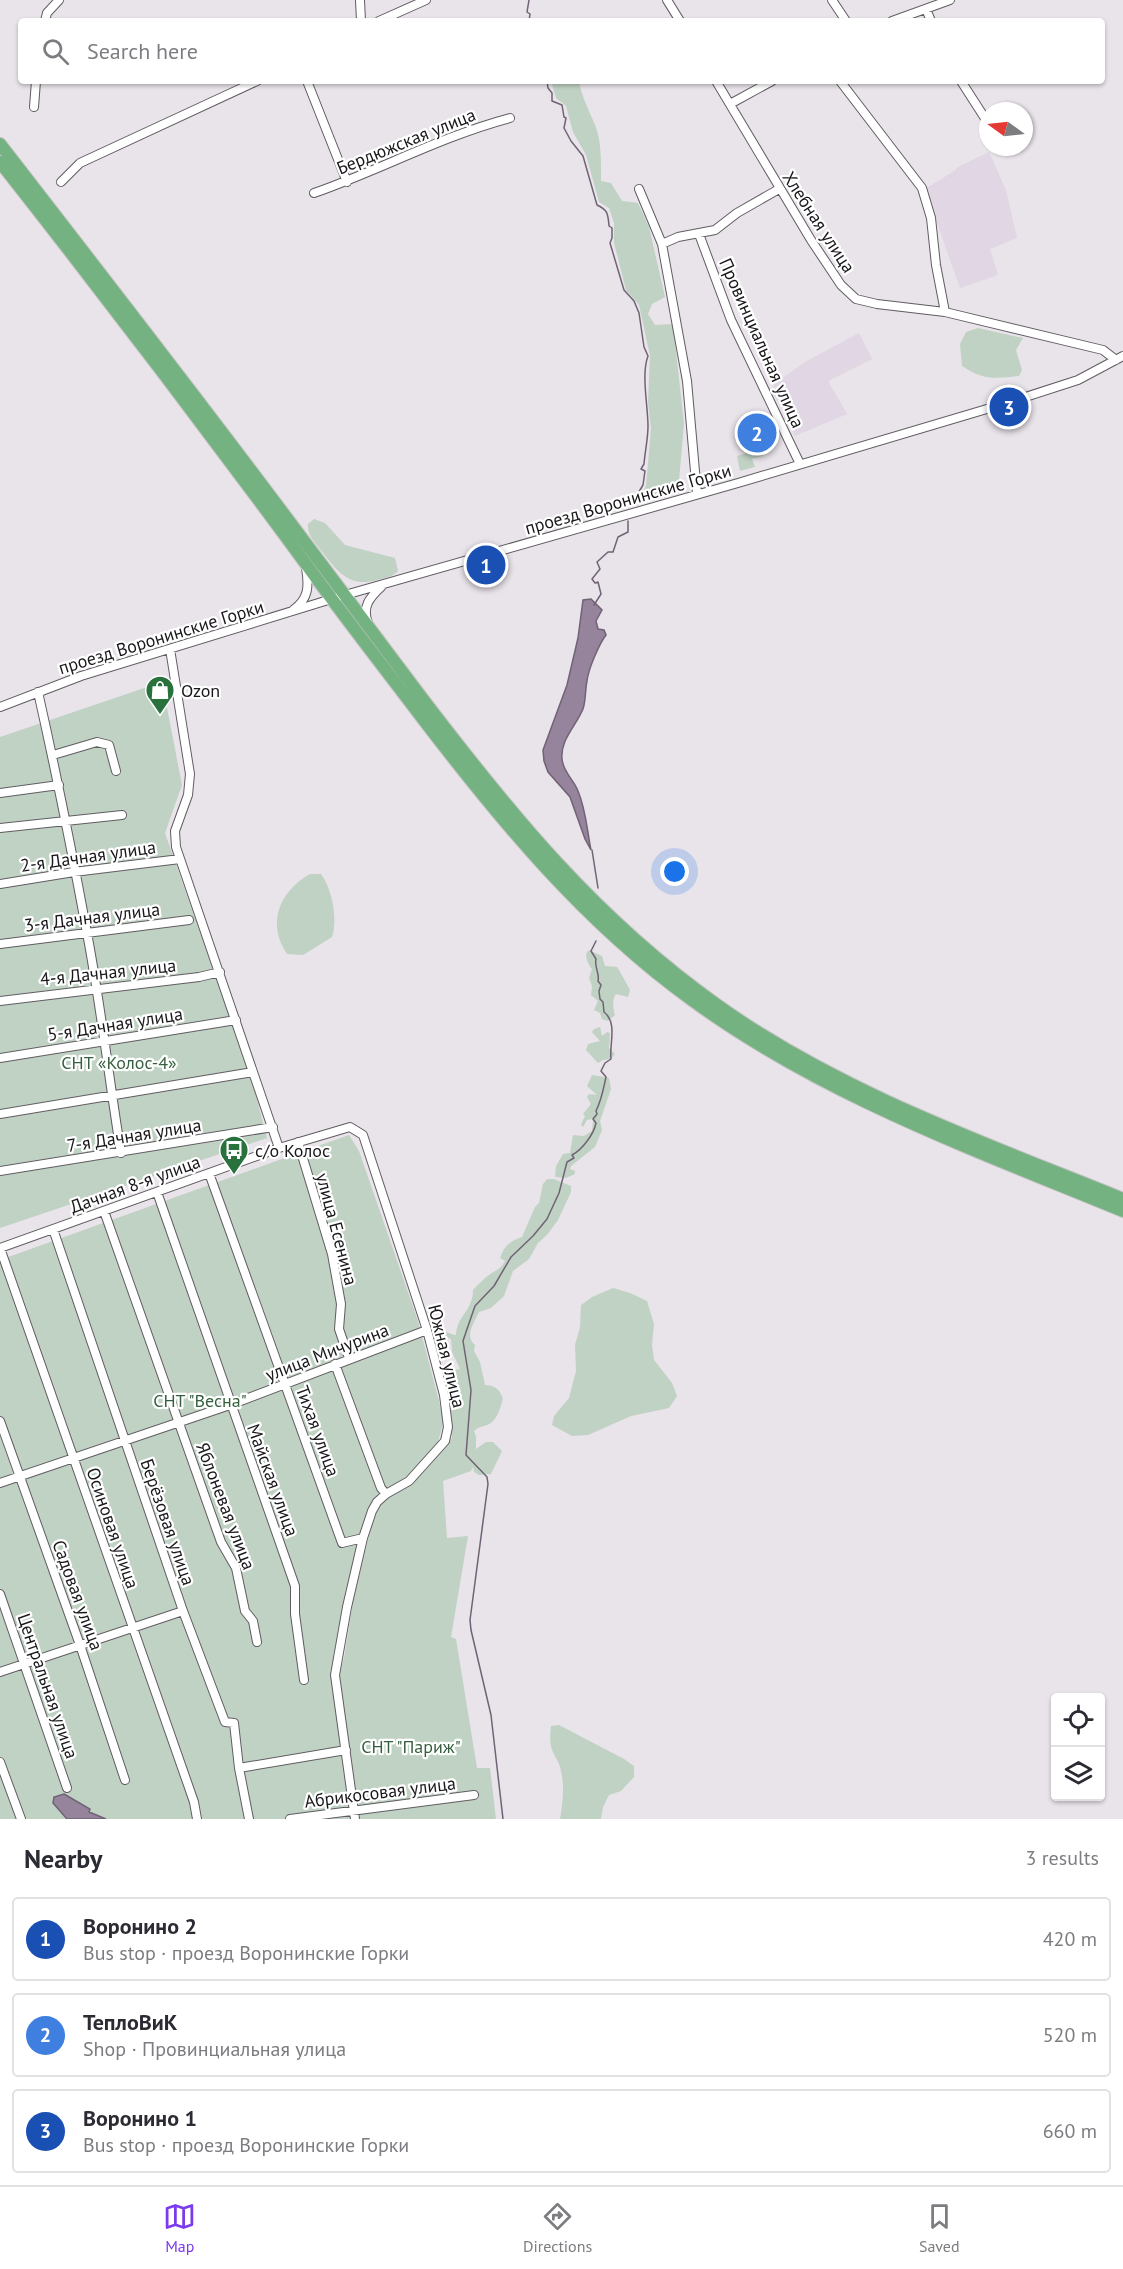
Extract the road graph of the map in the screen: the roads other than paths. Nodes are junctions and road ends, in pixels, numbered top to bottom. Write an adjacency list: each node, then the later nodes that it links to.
1 (59, 0): 8 (street)
2 (360, 0): 9 (street)
3 (426, 0): 10 (street)
4 (667, 0): 11 (street)
5 (832, 0): 12 (street)
6 (950, 0): 7 (street)
7 (926, 9): 13 (street); 14 (street)
8 (46, 18)
9 (362, 18)
10 (386, 18)
11 (678, 18)
12 (844, 18)
13 (900, 18)
14 (930, 18)
15 (36, 84): 23 (street)
16 (251, 84): 28 (street)
17 (308, 84): 29 (street)
18 (718, 84): 22 (street, Хлебная улица)
19 (766, 84): 22 (street)
20 (842, 84): 35 (street)
21 (963, 84): 24 (street)
22 (729, 104): 31 (street, Хлебная улица)
23 (34, 106)
24 (979, 109)
25 (510, 118): 29 (street, Бердюжская улица)
26 (0, 144): 41 (highway)
27 (0, 162): 39 (highway)
28 (61, 182)
29 (347, 182): 32 (street, Бердюжская улица)
30 (639, 189): 34 (street)
31 (779, 189): 33 (street); 35 (street, Хлебная улица)
32 (314, 193)
33 (699, 234): 34 (street); 37 (street, Провинциальная улица)
34 (662, 244): 38 (street)
35 (945, 312): 36 (street, Хлебная улица)
36 (1120, 358): 37 (street, проезд Воронинские Горки)
37 (800, 464): 38 (street, проезд Воронинские Горки)
38 (697, 494): 40 (street, проезд Воронинские Горки)
39 (306, 563): 41 (highway); 42 (street)
40 (382, 585): 41 (street, проезд Воронинские Горки); 43 (street)
41 (338, 598): 42 (street, проезд Воронинские Горки); 43 (highway); 81 (highway)
42 (285, 615): 44 (street, проезд Воронинские Горки)
43 (372, 633): 73 (highway)
44 (170, 649): 45 (street, проезд Воронинские Горки); 54 (street)
45 (39, 692): 46 (street, проезд Воронинские Горки); 47 (street)
46 (0, 707)
47 (53, 755): 48 (street); 49 (street)
48 (116, 771)
49 (59, 785): 50 (street); 52 (street)
50 (0, 793)
51 (122, 815): 52 (street)
52 (66, 820): 53 (street); 55 (street)
53 (0, 828)
54 (180, 859): 55 (street, 2-я Дачная улица); 60 (street)
55 (74, 872): 56 (street, 2-я Дачная улица); 58 (street)
56 (0, 884)
57 (189, 920): 58 (street, 3-я Дачная улица)
58 (87, 933): 59 (street, 3-я Дачная улица); 61 (street)
59 (0, 944)
60 (220, 972): 61 (street, 4-я Дачная улица); 63 (street)
61 (96, 989): 62 (street, 4-я Дачная улица); 64 (street)
62 (0, 1001)
63 (236, 1020): 64 (street, 5-я Дачная улица); 66 (street)
64 (105, 1041): 65 (street, 5-я Дачная улица); 67 (street)
65 (0, 1058)
66 (253, 1072): 67 (street); 69 (street)
67 (111, 1096): 68 (street); 74 (street)
68 (0, 1114)
69 (273, 1127): 72 (street); 74 (street, 7-я Дачная улица)
70 (350, 1127): 71 (street, Дачная 8-я улица); 84 (street, Южная улица)
71 (298, 1142): 72 (street, Дачная 8-я улица); 85 (street, улица Есенина)
72 (279, 1148): 76 (street, Дачная 8-я улица)
73 (1009, 1152): 78 (street); 79 (highway)
74 (121, 1153): 75 (street, 7-я Дачная улица)
75 (0, 1171)
76 (209, 1173): 77 (street, Дачная 8-я улица); 87 (street, Тихая улица)
77 (157, 1192): 80 (street, Дачная 8-я улица); 88 (street, Майская улица)
78 (1123, 1194)
79 (1123, 1199)
80 (104, 1211): 82 (street, Дачная 8-я улица); 90 (street, Яблоневая улица)
81 (1123, 1211)
82 (53, 1229): 83 (street, Дачная 8-я улица); 91 (street, Берёзовая улица)
83 (0, 1248): 92 (street, Осиновая улица)
84 (427, 1330): 85 (street, улица Мичурина); 95 (street, Южная улица)
85 (349, 1358): 86 (street, улица Мичурина)
86 (335, 1364): 87 (street, улица Мичурина); 95 (street)
87 (285, 1384): 88 (street, улица Мичурина); 96 (street, Тихая улица)
88 (230, 1405): 90 (street, улица Мичурина); 104 (street, Майская улица)
89 (0, 1421): 93 (street, Садовая улица)
90 (178, 1422): 91 (street, улица Мичурина); 100 (street, Яблоневая улица)
91 (124, 1441): 92 (street, улица Мичурина); 98 (street, Берёзовая улица)
92 (73, 1458): 93 (street, улица Мичурина); 99 (street, Осиновая улица)
93 (19, 1477): 94 (street, улица Мичурина); 101 (street, Садовая улица)
94 (0, 1483)
95 (387, 1494): 96 (street, Южная улица)
96 (363, 1538): 105 (street, Южная улица)
97 (0, 1594): 102 (street, Центральная улица)
98 (183, 1611): 99 (street); 107 (street, Берёзовая улица)
99 (131, 1627): 101 (street); 113 (street, Осиновая улица)
100 (257, 1642)
101 (80, 1645): 102 (street); 108 (street, Садовая улица)
102 (24, 1664): 103 (street); 109 (street, Центральная улица)
103 (0, 1672)
104 (304, 1680)
105 (345, 1750): 107 (street); 111 (street, Южная улица)
106 (0, 1762): 112 (street)
107 (239, 1768): 114 (street, Берёзовая улица)
108 (125, 1780)
109 (67, 1788)
110 (474, 1795): 111 (street, Абрикосовая улица)
111 (354, 1815): 115 (street, Абрикосовая улица)
112 (21, 1819)
113 (197, 1819)
114 (249, 1819)
115 (290, 1819)

